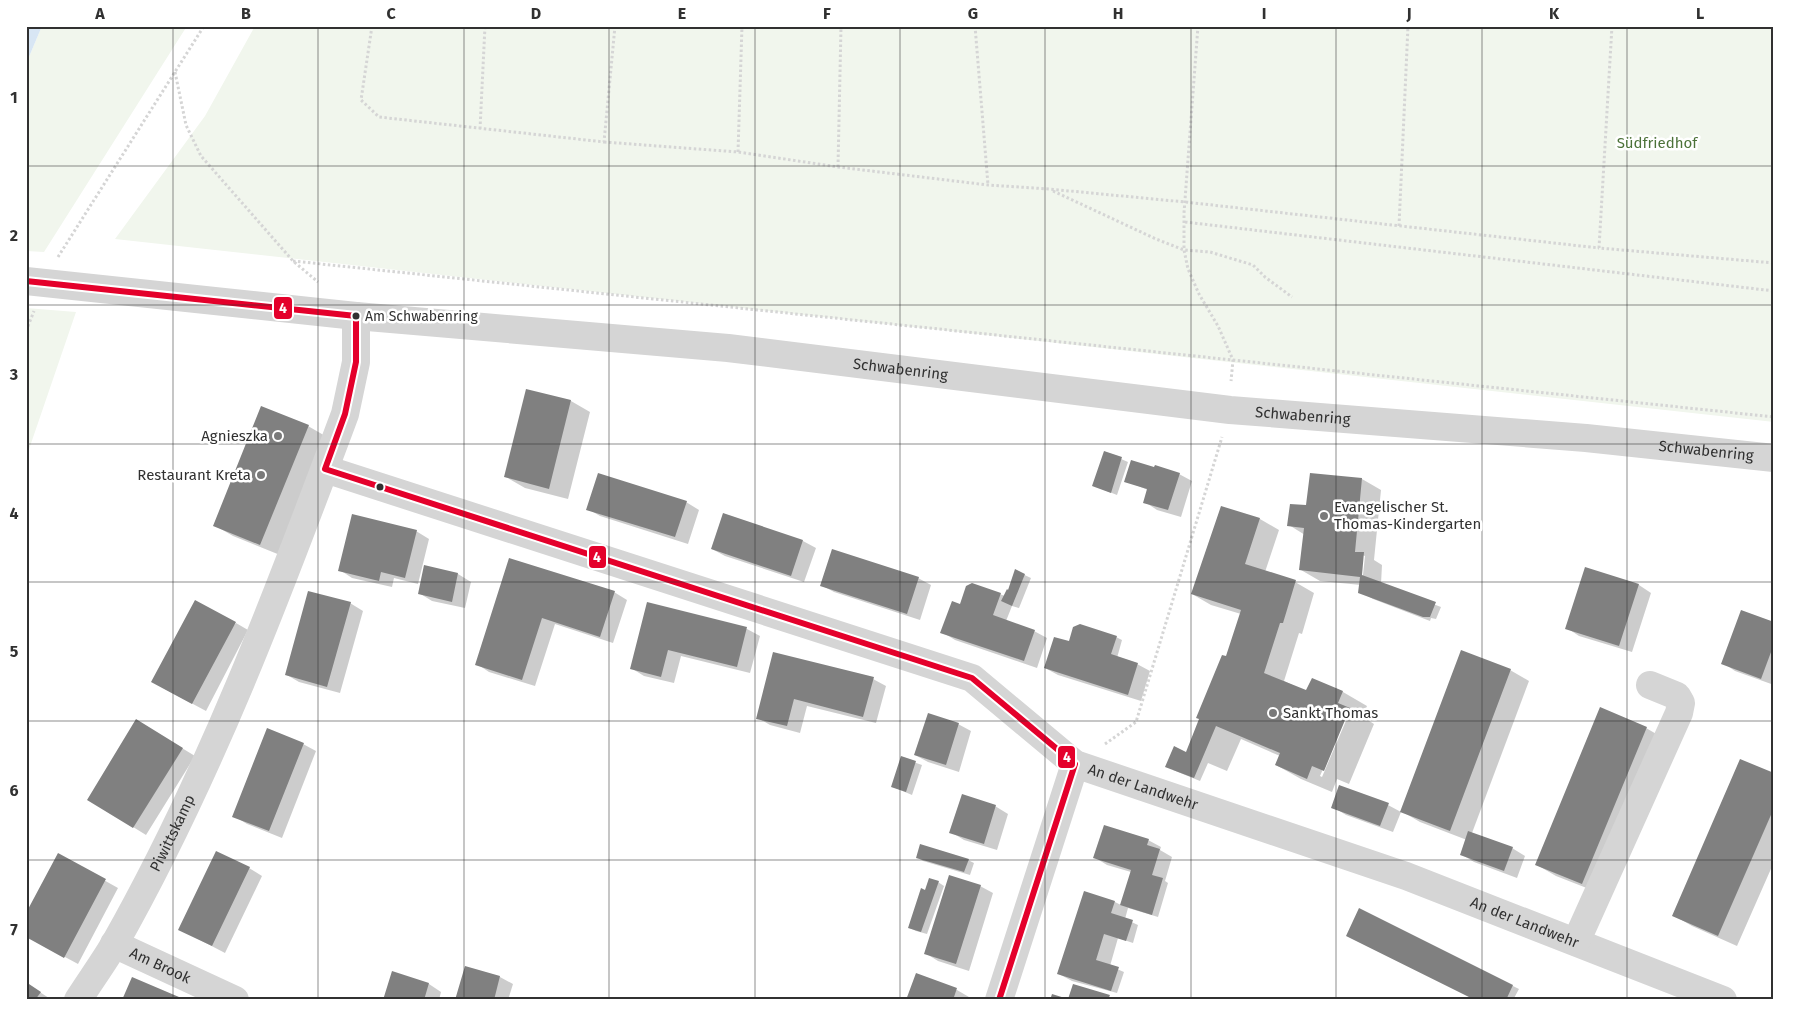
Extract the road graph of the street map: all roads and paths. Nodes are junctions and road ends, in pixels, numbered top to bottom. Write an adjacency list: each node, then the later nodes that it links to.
1 (204, 26): 11 (path)
2 (372, 26): 12 (path)
3 (485, 26): 12 (path)
4 (615, 26): 13 (path)
5 (742, 26): 14 (path)
6 (841, 26): 15 (path)
7 (975, 26): 16 (path)
8 (1198, 26): 18 (path)
9 (1408, 26): 20 (path)
10 (1612, 26): 21 (path)
11 (175, 72): 23 (path); 25 (path)
12 (480, 129): 13 (path)
13 (604, 142): 14 (path)
14 (738, 152): 15 (path)
15 (838, 167): 16 (path)
16 (988, 185): 17 (path)
17 (1049, 189): 18 (path); 22 (path)
18 (1185, 202): 19 (path); 20 (path)
19 (1185, 222): 22 (path); 27 (path)
20 (1399, 226): 21 (path)
21 (1599, 248): 24 (path)
22 (1184, 250): 28 (path); 30 (path)
23 (294, 260): 26 (path); 30 (path)
24 (1774, 263)
25 (36, 282): 29 (street, Schwabenring)
26 (321, 285)
27 (1774, 291)
28 (1292, 297)
29 (356, 316): 31 (street, Schwabenring); 34 (street, Piwittskamp)
30 (1233, 360): 32 (path)
31 (1230, 410): 33 (street, Schwabenring); 36 (path)
32 (1774, 417)
33 (1774, 458)
34 (325, 469): 36 (street, An der Landwehr); 38 (street, Piwittskamp)
35 (1650, 685): 37 (street)
36 (1075, 764): 37 (street, An der Landwehr); 41 (street)
37 (1576, 942): 42 (street, An der Landwehr)
38 (114, 944): 39 (street, Piwittskamp); 40 (street, Am Brook)
39 (78, 1000)
40 (235, 1000)
41 (999, 1000)
42 (1723, 1000)

